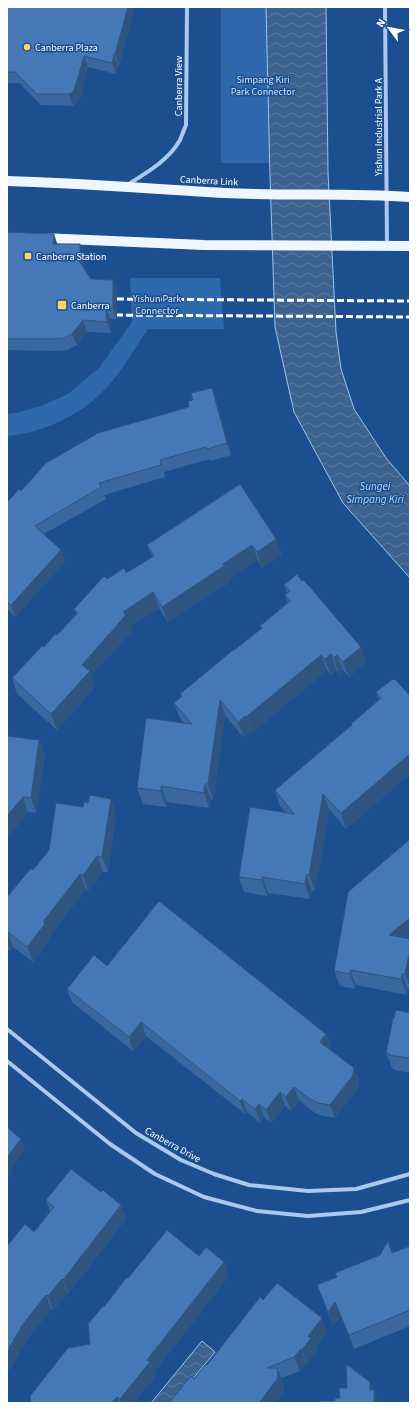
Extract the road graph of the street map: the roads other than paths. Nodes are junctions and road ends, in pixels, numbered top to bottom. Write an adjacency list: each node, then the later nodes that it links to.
1 (187, 7): 4 (street, Canberra View)
2 (385, 7): 5 (street, Yishun Industrial Park A)
3 (7, 181): 4 (main road, Canberra Link)
4 (126, 187): 5 (main road, Canberra Link)
5 (387, 195): 6 (main road, Canberra Link); 8 (street, Yishun Industrial Park A)
6 (410, 197)
7 (29, 238): 8 (main road)
8 (387, 246): 9 (main road)
9 (410, 246)
10 (7, 1029): 12 (street, Canberra Drive)
11 (7, 1061): 13 (street)
12 (410, 1174)
13 (410, 1200)

